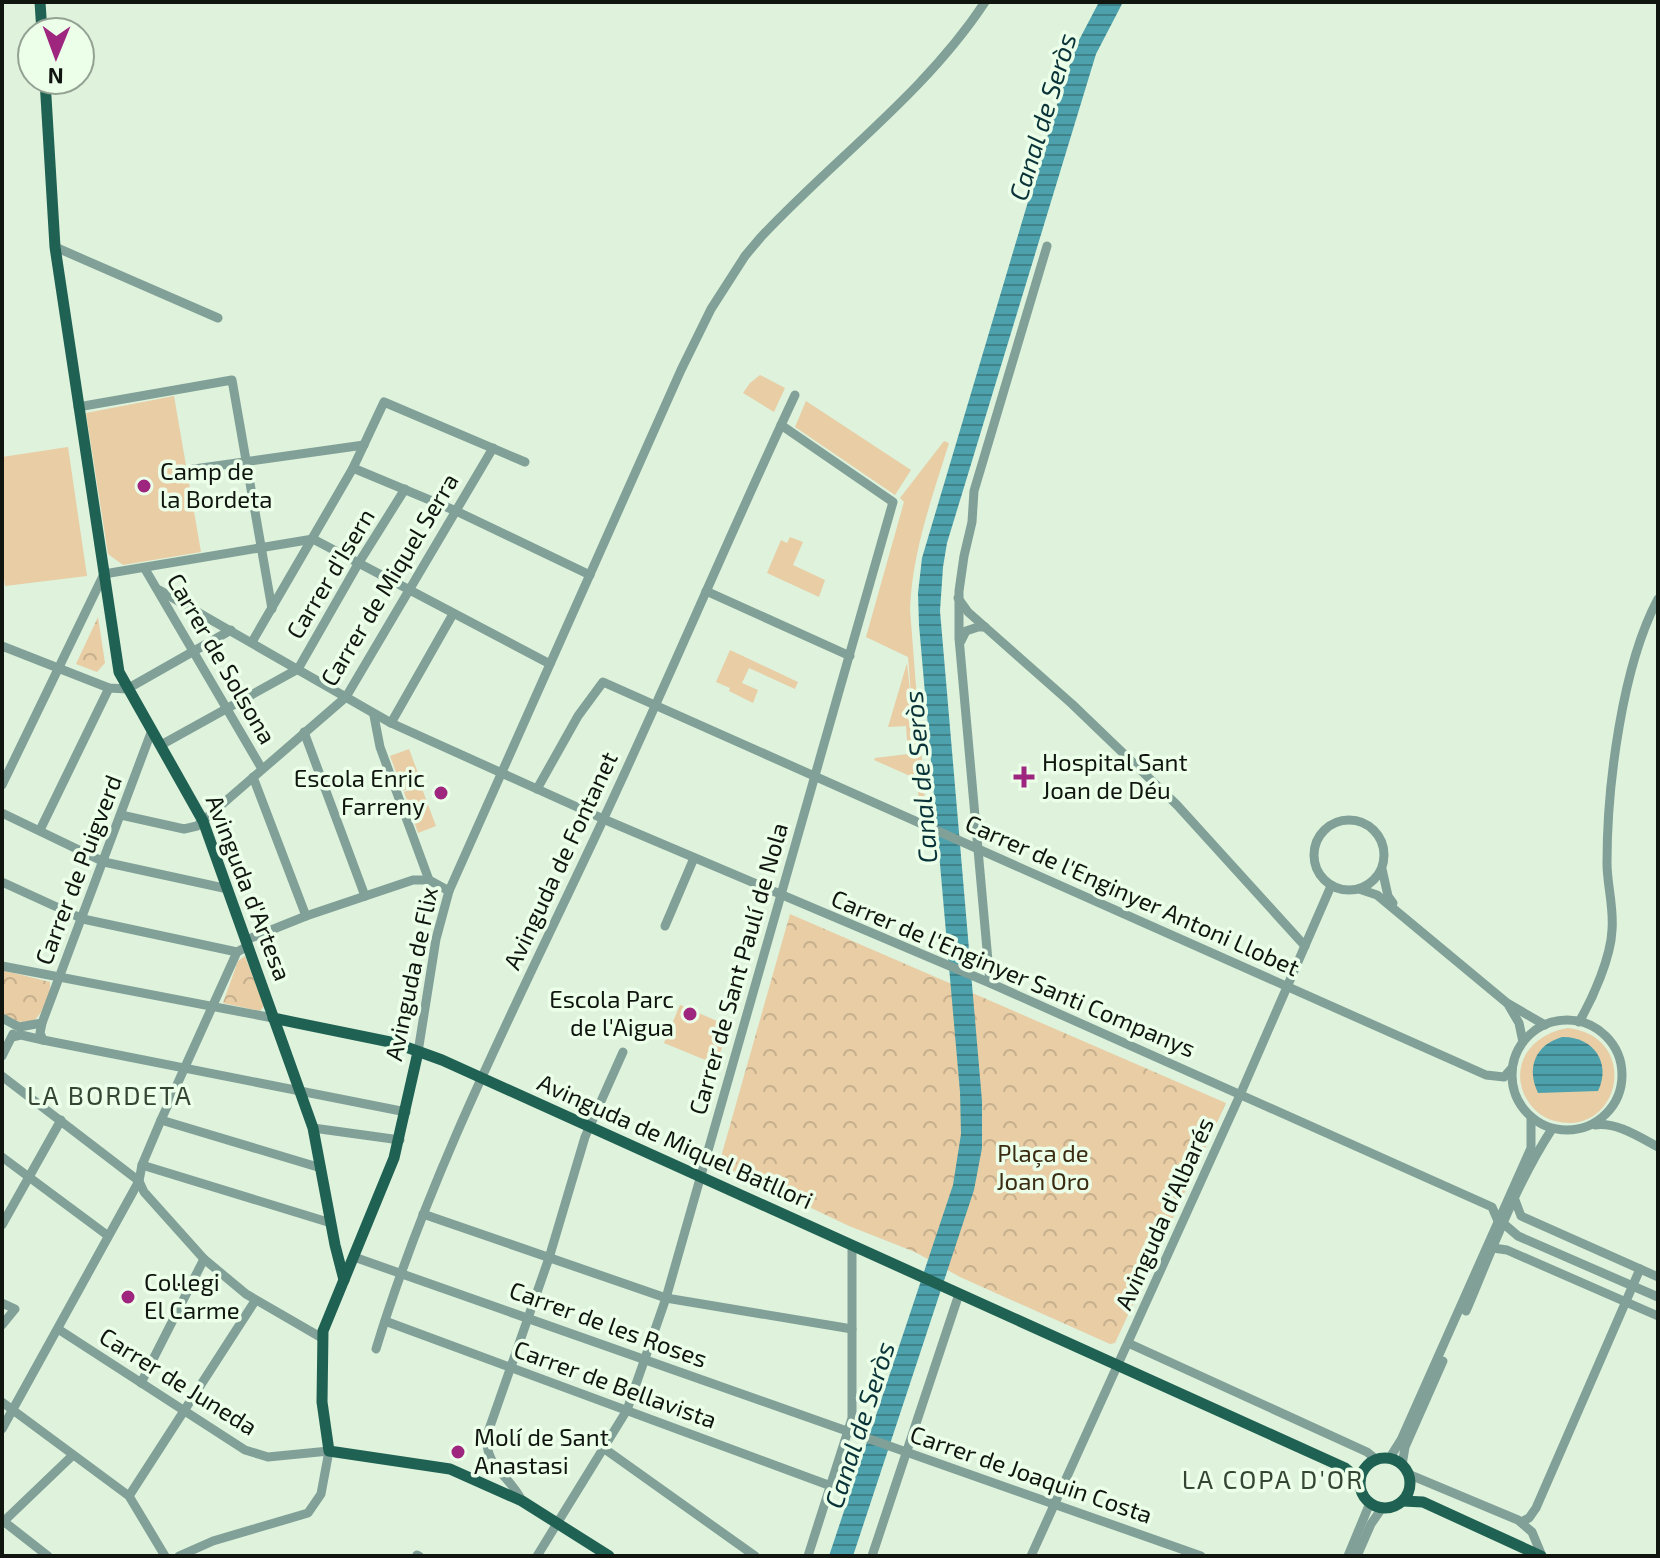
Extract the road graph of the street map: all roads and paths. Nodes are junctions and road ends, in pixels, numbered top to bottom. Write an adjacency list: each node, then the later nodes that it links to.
1 (985, 2): 22 (street, Avinguda de Flix)
2 (46, 96): 3 (main road, Avinguda d'Artesa)
3 (54, 241): 5 (street); 7 (main road, Avinguda d'Artesa)
4 (1047, 246): 26 (street)
5 (218, 318)
6 (795, 395): 8 (street, Avinguda de Fontanet)
7 (78, 407): 11 (street); 21 (main road, Avinguda d'Artesa)
8 (781, 425): 25 (street, Avinguda de Fontanet); 38 (street, Carrer de Sant Paulí de Nola)
9 (364, 445): 10 (street); 11 (street); 13 (street)
10 (493, 448): 12 (street); 16 (street, Carrer de Miquel Serra)
11 (246, 462): 14 (street); 18 (street)
12 (525, 462)
13 (353, 468): 15 (street); 17 (street)
14 (187, 470)
15 (405, 489): 16 (street); 19 (street, Carrer d'Isern)
16 (456, 511): 22 (street); 24 (street, Carrer de Miquel Serra)
17 (313, 539): 18 (street); 19 (street); 30 (street)
18 (260, 548): 20 (street); 30 (street)
19 (358, 564): 24 (street); 41 (street, Carrer d'Isern)
20 (145, 569): 21 (street); 23 (street, Carrer de Solsona)
21 (104, 574): 28 (main road, Avinguda d'Artesa); 29 (street)
22 (590, 575): 39 (street, Avinguda de Flix)
23 (159, 590): 33 (street, Carrer de l'Enginyer Santi Companys); 37 (street, Carrer de Solsona)
24 (409, 591): 31 (street); 44 (street, Carrer de Miquel Serra)
25 (706, 591): 38 (street); 45 (street, Avinguda de Fontanet)
26 (958, 598): 32 (street); 35 (street)
27 (1658, 599): 89 (street)
28 (108, 606): 29 (street); 43 (main road, Avinguda d'Artesa)
29 (88, 607): 40 (street)
30 (272, 609): 34 (street)
31 (453, 614): 39 (street); 48 (street)
32 (985, 627): 35 (street); 80 (street)
33 (231, 630): 34 (street, Carrer de l'Enginyer Santi Companys); 37 (street)
34 (252, 642): 41 (street, Carrer de l'Enginyer Santi Companys)
35 (960, 644): 63 (street)
36 (2, 646): 40 (street)
37 (193, 650): 43 (street); 46 (street, Carrer de Solsona)
38 (850, 656): 54 (street, Carrer de Sant Paulí de Nola)
39 (550, 664): 53 (street, Avinguda de Flix)
40 (59, 668): 42 (street); 56 (street)
41 (298, 669): 44 (street, Carrer de l'Enginyer Santi Companys); 46 (street, Carrer d'Isern)
42 (109, 688): 43 (street); 62 (street)
43 (127, 689): 49 (main road, Avinguda d'Artesa)
44 (346, 697): 47 (street, Carrer de l'Enginyer Santi Companys); 50 (street, Carrer de Miquel Serra)
45 (655, 705): 54 (street, Carrer de l'Enginyer Antoni Llobet); 57 (street, Carrer de l'Enginyer Antoni Llobet); 60 (street, Avinguda de Fontanet)
46 (227, 707): 51 (street, Carrer d'Isern); 52 (street, Carrer de Solsona)
47 (374, 716): 48 (street, Carrer de l'Enginyer Santi Companys); 67 (street)
48 (391, 723): 53 (street, Carrer de l'Enginyer Santi Companys)
49 (152, 730): 51 (main road, Avinguda d'Artesa); 59 (street, Carrer de Puigverd)
50 (304, 732): 52 (street, Carrer de Miquel Serra); 73 (street)
51 (161, 745): 61 (main road, Avinguda d'Artesa)
52 (262, 769): 55 (street, Carrer de Miquel Serra)
53 (502, 774): 57 (street, Carrer de l'Enginyer Santi Companys); 72 (street, Avinguda de Flix)
54 (814, 775): 63 (street, Carrer de l'Enginyer Antoni Llobet); 74 (street, Carrer de Sant Paulí de Nola)
55 (253, 777): 61 (street, Carrer de Miquel Serra); 76 (street)
56 (2, 785)
57 (537, 789): 60 (street, Carrer de l'Enginyer Santi Companys)
58 (2, 813): 62 (street)
59 (121, 815): 61 (street); 65 (street, Carrer de Puigverd)
60 (604, 819): 64 (street, Carrer de l'Enginyer Santi Companys); 102 (street, Avinguda de Fontanet)
61 (203, 821): 70 (main road, Avinguda d'Artesa)
62 (40, 830): 65 (street)
63 (978, 851): 83 (street); 84 (street, Carrer de l'Enginyer Antoni Llobet)
64 (694, 858): 74 (street, Carrer de l'Enginyer Santi Companys); 78 (street)
65 (104, 862): 70 (street); 77 (street, Carrer de Puigverd)
66 (1382, 869): 69 (street); 71 (street); 75 (street)
67 (429, 880): 72 (street); 73 (street)
68 (2, 882): 77 (street)
69 (1331, 886): 71 (street); 80 (street, Avinguda d'Albarés)
70 (228, 889): 79 (main road, Avinguda d'Artesa)
71 (1359, 889): 75 (street)
72 (449, 891): 96 (street, Avinguda de Flix)
73 (365, 896): 76 (street)
74 (781, 896): 83 (street, Carrer de l'Enginyer Santi Companys); 121 (street, Carrer de Sant Paulí de Nola)
75 (1397, 910): 85 (street)
76 (306, 916): 79 (street)
77 (83, 919): 79 (street); 82 (street, Carrer de Puigverd)
78 (665, 926)
79 (244, 946): 86 (street); 88 (main road, Avinguda d'Artesa)
80 (1305, 946): 84 (street, Avinguda d'Albarés)
81 (2, 966): 82 (street)
82 (60, 977): 86 (street); 90 (street, Carrer de Puigverd)
83 (990, 983): 104 (street, Carrer de l'Enginyer Santi Companys)
84 (1288, 987): 100 (street, Carrer de l'Enginyer Antoni Llobet); 104 (street, Avinguda d'Albarés)
85 (1507, 1003): 91 (street); 95 (street)
86 (213, 1008): 88 (street); 99 (street)
87 (2, 1018): 92 (street)
88 (273, 1018): 96 (main road, Avinguda de Miquel Batllori); 103 (main road, Avinguda d'Artesa)
89 (1579, 1022): 91 (street); 105 (street)
90 (42, 1023): 92 (street); 94 (street, Carrer de Puigverd)
91 (1545, 1025): 95 (street)
92 (19, 1027): 93 (street)
93 (12, 1037): 94 (street); 98 (street)
94 (43, 1040): 99 (street)
95 (1523, 1042): 100 (street)
96 (418, 1052): 102 (main road, Avinguda de Miquel Batllori); 106 (main road, Avinguda de Flix)
97 (623, 1052): 112 (street)
98 (2, 1056)
99 (186, 1067): 103 (street); 109 (street)
100 (1512, 1068): 107 (street)
101 (2, 1076): 108 (street)
102 (481, 1079): 112 (main road, Avinguda de Miquel Batllori); 124 (street, Avinguda de Fontanet)
103 (298, 1090): 106 (street); 111 (main road, Avinguda d'Artesa)
104 (1240, 1095): 125 (street, Carrer de l'Enginyer Santi Companys); 152 (street, Avinguda d'Albarés)
105 (1613, 1106): 110 (street); 114 (street)
106 (406, 1112): 115 (main road, Avinguda de Flix)
107 (1531, 1117): 113 (street); 125 (street)
108 (61, 1120): 120 (street); 122 (street)
109 (161, 1120): 118 (street); 119 (street)
110 (1588, 1127): 113 (street); 114 (street)
111 (313, 1128): 115 (street); 119 (main road, Avinguda d'Artesa)
112 (589, 1128): 121 (main road, Avinguda de Miquel Batllori); 132 (street)
113 (1552, 1129): 123 (street)
114 (1624, 1129): 116 (street)
115 (400, 1140): 131 (main road, Avinguda de Flix)
116 (1658, 1147)
117 (2, 1157): 120 (street)
118 (142, 1165): 122 (street); 126 (street)
119 (321, 1168): 126 (main road, Avinguda d'Artesa)
120 (29, 1177): 127 (street); 128 (street)
121 (700, 1177): 129 (main road, Avinguda de Miquel Batllori); 141 (street, Carrer de Sant Paulí de Nola)
122 (139, 1181): 128 (street); 133 (street)
123 (1515, 1200): 125 (street); 134 (street)
124 (423, 1214): 132 (street); 135 (street, Avinguda de Fontanet)
125 (1501, 1222): 130 (street); 138 (street, Carrer de l'Enginyer Santi Companys); 170 (street)
126 (331, 1223): 137 (main road, Avinguda d'Artesa)
127 (2, 1225)
128 (107, 1235): 149 (street)
129 (852, 1247): 139 (main road, Avinguda de Miquel Batllori); 150 (street)
130 (1493, 1248): 144 (street); 171 (street)
131 (354, 1257): 135 (street, Carrer de les Roses); 137 (main road, Avinguda de Flix)
132 (549, 1258): 141 (street); 146 (street)
133 (204, 1259): 142 (street); 157 (street)
134 (1640, 1269): 136 (street); 138 (street)
135 (402, 1275): 146 (street, Carrer de les Roses); 147 (street, Avinguda de Fontanet)
136 (1658, 1277)
137 (344, 1280): 151 (main road, Avinguda de Flix)
138 (1633, 1286): 140 (street, Carrer de l'Enginyer Santi Companys); 144 (street)
139 (959, 1294): 155 (main road); 168 (street)
140 (1658, 1297)
141 (666, 1298): 150 (street); 154 (street, Carrer de Sant Paulí de Nola)
142 (255, 1301): 151 (street); 161 (street)
143 (2, 1303): 148 (street)
144 (1627, 1303): 145 (street); 182 (street)
145 (1658, 1316)
146 (528, 1317): 154 (street, Carrer de les Roses); 156 (street)
147 (385, 1321): 153 (street, Avinguda de Fontanet); 156 (street, Carrer de Bellavista)
148 (2, 1325)
149 (58, 1329): 157 (street, Carrer de Juneda); 159 (street)
150 (852, 1329): 164 (street)
151 (322, 1338): 163 (main road, Avinguda de Flix)
152 (1128, 1343): 155 (street, Avinguda d'Albarés); 170 (street)
153 (376, 1349)
154 (645, 1360): 160 (street, Carrer de Sant Paulí de Nola); 164 (street, Carrer de les Roses)
155 (1118, 1365): 172 (main road); 180 (street, Avinguda d'Albarés)
156 (511, 1368): 160 (street, Carrer de Bellavista); 176 (street)
157 (141, 1383): 161 (street, Carrer de Juneda)
158 (2, 1402): 159 (street)
159 (13, 1410): 162 (street); 169 (street)
160 (627, 1410): 165 (street, Carrer de Sant Paulí de Nola); 173 (street, Carrer de Bellavista)
161 (183, 1411): 166 (street, Carrer de Juneda); 175 (street)
162 (2, 1429)
163 (327, 1429): 166 (main road, Avinguda de Flix); 167 (main road)
164 (849, 1432): 168 (street, Carrer de Joaquin Costa); 173 (street)
165 (602, 1447): 185 (street, Carrer de Sant Paulí de Nola); 193 (street)
166 (329, 1451): 167 (main road); 190 (street)
167 (353, 1453): 176 (main road)
168 (905, 1453): 180 (street, Carrer de Joaquin Costa); 195 (street)
169 (73, 1455): 175 (street); 183 (street)
170 (1383, 1459): 171 (main road); 172 (main road)
171 (1405, 1469): 174 (main road); 184 (street)
172 (1362, 1475): 179 (main road)
173 (831, 1486): 194 (street)
174 (1410, 1486): 177 (main road); 178 (main road)
175 (129, 1496): 189 (street)
176 (522, 1501): 185 (main road)
177 (1403, 1501): 178 (main road); 181 (main road)
178 (1423, 1502): 200 (main road)
179 (1370, 1503): 181 (main road); 198 (street)
180 (1054, 1505): 187 (street, Carrer de Joaquin Costa); 196 (street, Avinguda d'Albarés)
181 (1382, 1508): 199 (street)
182 (1536, 1508): 184 (street); 186 (street)
183 (2, 1522): 188 (street)
184 (1521, 1522): 186 (street)
185 (557, 1523): 191 (street, Carrer de Sant Paulí de Nola); 192 (main road)
186 (1532, 1532): 200 (street)
187 (1189, 1554): 197 (street, Carrer de Joaquin Costa)
188 (48, 1556)
189 (165, 1556)
190 (179, 1556)
191 (537, 1556)
192 (609, 1556)
193 (755, 1556)
194 (808, 1556)
195 (872, 1556)
196 (1031, 1556)
197 (1201, 1556)
198 (1348, 1556)
199 (1357, 1556)
200 (1542, 1556)

